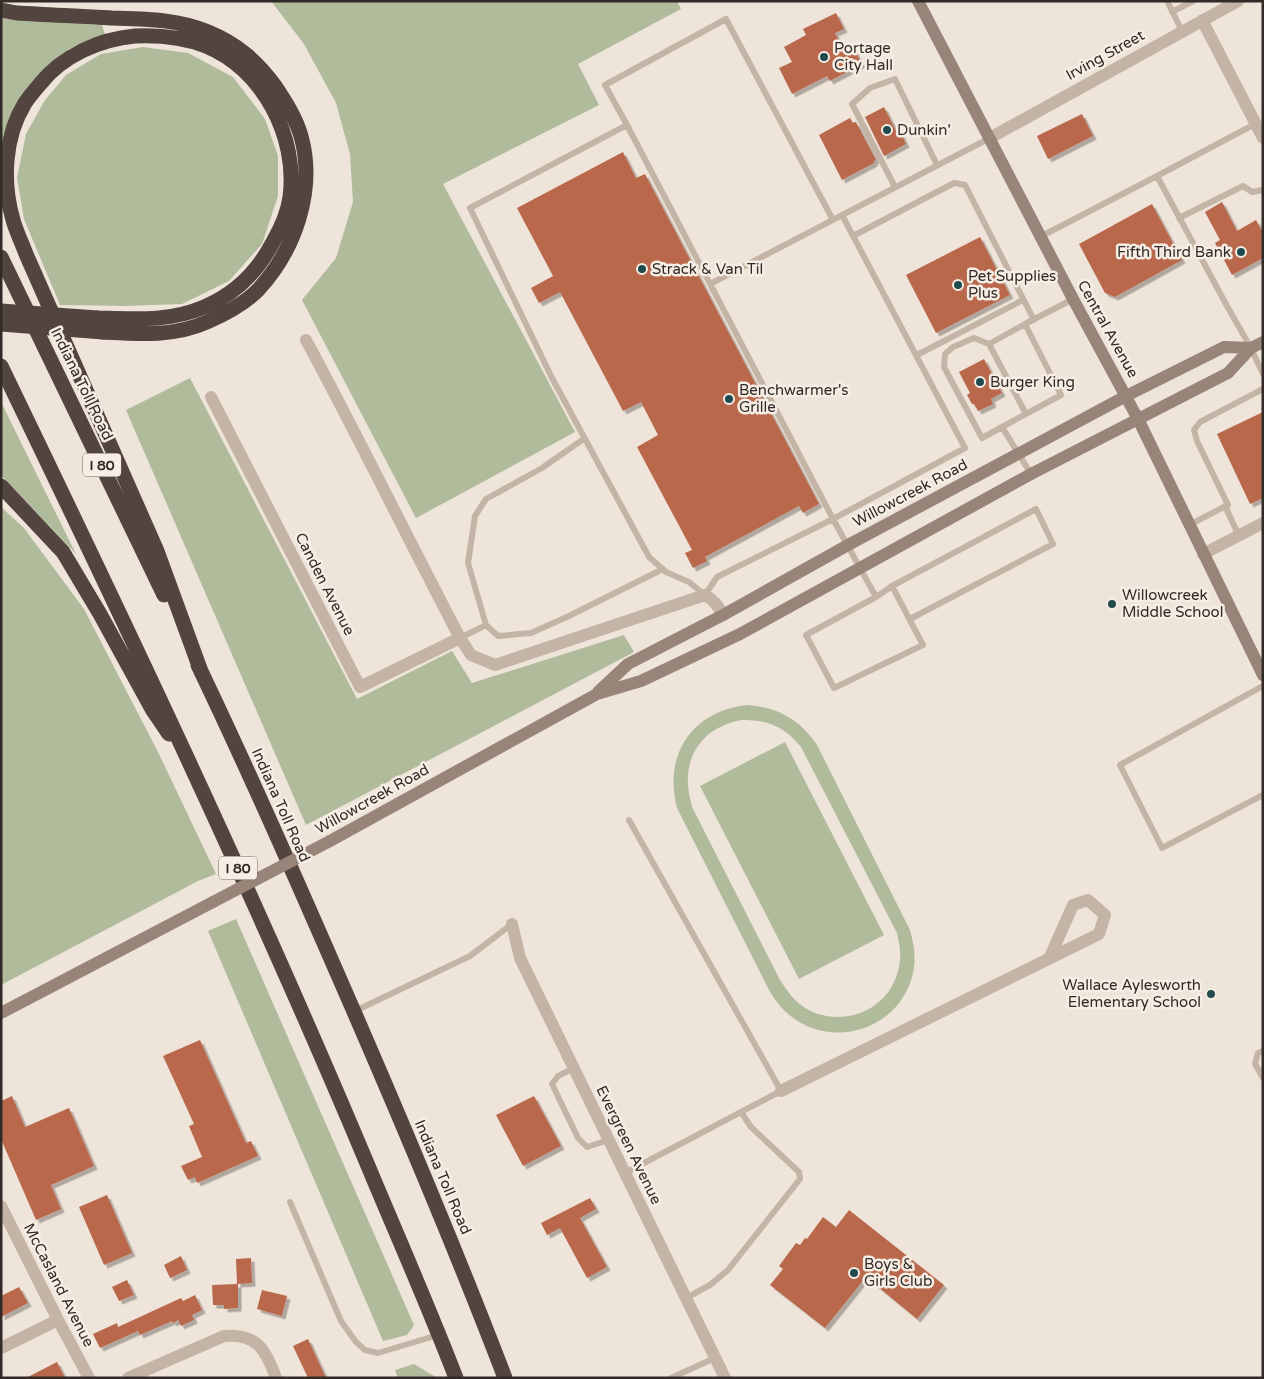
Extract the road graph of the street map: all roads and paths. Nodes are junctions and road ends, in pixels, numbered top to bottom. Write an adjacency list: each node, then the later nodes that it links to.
1 (918, 1): 12 (main road, Central Avenue)
2 (1167, 1): 6 (lane)
3 (1193, 1): 6 (lane)
4 (1238, 1): 7 (street, Irving Street)
5 (1, 10): 30 (highway)
6 (1172, 12): 8 (lane)
7 (1202, 20): 8 (street, Irving Street); 9 (street)
8 (1182, 31): 12 (street, Irving Street)
9 (1255, 124): 11 (street); 14 (lane)
10 (628, 125): 19 (lane); 23 (lane); 43 (lane)
11 (1263, 138)
12 (988, 139): 13 (lane); 21 (main road, Central Avenue)
13 (937, 166): 15 (lane); 15 (lane)
14 (1156, 176): 18 (lane); 21 (lane)
15 (895, 187): 17 (lane)
16 (1263, 190): 18 (lane)
17 (842, 215): 19 (lane); 20 (lane)
18 (1179, 218): 33 (lane)
19 (833, 220): 23 (lane)
20 (853, 236): 25 (lane); 34 (lane)
21 (1040, 237): 24 (main road, Central Avenue)
22 (1, 257): 63 (highway, Indiana Toll Road / I 80)
23 (710, 284): 48 (lane)
24 (1073, 299): 27 (lane); 38 (main road, Central Avenue)
25 (1023, 300): 27 (lane); 34 (lane)
26 (1, 311): 30 (highway, bridge)
27 (1034, 320): 29 (lane)
28 (1, 324): 30 (highway, bridge)
29 (1025, 324): 32 (lane); 40 (lane)
30 (100, 325): 63 (highway)
31 (306, 340): 62 (street)
32 (989, 344): 40 (lane); 42 (lane)
33 (1257, 345): 36 (lane); 38 (main road, Willowcreek Road); 41 (main road, Willowcreek Road)
34 (917, 355): 48 (lane)
35 (1, 366): 67 (highway, I 80)
36 (1263, 374)
37 (1263, 389): 47 (lane)
38 (1126, 396): 41 (main road, Central Avenue); 44 (main road, Willowcreek Road)
39 (211, 397): 62 (street, Canden Avenue)
40 (1026, 414): 42 (lane)
41 (1138, 419): 45 (main road, Willowcreek Road); 50 (main road, Central Avenue)
42 (1002, 427): 44 (lane)
43 (585, 438): 55 (lane); 61 (lane)
44 (1019, 453): 45 (lane); 52 (main road, Willowcreek Road)
45 (1030, 474): 54 (main road, Willowcreek Road)
46 (1, 486): 67 (highway)
47 (1224, 506): 50 (lane); 51 (lane)
48 (833, 519): 52 (lane); 57 (lane)
49 (1263, 523): 51 (street)
50 (1188, 525): 53 (main road, Central Avenue)
51 (1239, 536): 53 (street)
52 (848, 546): 54 (lane); 59 (main road, Willowcreek Road)
53 (1203, 554): 64 (main road, Central Avenue)
54 (860, 567): 58 (lane); 66 (main road, Willowcreek Road)
55 (662, 569): 57 (lane); 61 (lane)
56 (892, 586): 58 (lane); 60 (lane); 60 (lane)
57 (705, 594): 59 (street); 62 (street)
58 (876, 597): 60 (lane)
59 (723, 615): 66 (main road, Willowcreek Road)
60 (910, 618)
61 (486, 625): 62 (lane)
62 (460, 638)
63 (202, 674): 72 (highway, Indiana Toll Road / I 80)
64 (1263, 675)
65 (1263, 686): 68 (lane)
66 (596, 694): 73 (main road, Willowcreek Road, bridge)
67 (191, 763): 85 (highway, I 80)
68 (1263, 795)
69 (629, 820): 77 (lane)
70 (512, 924): 72 (lane); 75 (street, Evergreen Avenue)
71 (1049, 959): 71 (street); 77 (street)
72 (354, 1012): 92 (highway, Indiana Toll Road / I 80)
73 (1, 1013)
74 (1263, 1051): 76 (lane)
75 (574, 1068): 79 (street, Evergreen Avenue); 79 (lane)
76 (1263, 1078)
77 (781, 1090): 78 (lane)
78 (741, 1112): 80 (lane); 83 (lane)
79 (609, 1140): 80 (street, Evergreen Avenue)
80 (625, 1174): 83 (street, Evergreen Avenue)
81 (290, 1202): 85 (lane)
82 (1, 1206): 84 (street, McCasland Avenue)
83 (686, 1298): 87 (street, Evergreen Avenue)
84 (58, 1320): 86 (street); 88 (street, McCasland Avenue)
85 (439, 1334): 91 (highway, I 80)
86 (1, 1348)
87 (715, 1358): 93 (lane); 94 (street, Evergreen Avenue)
88 (89, 1378)
89 (128, 1378): 90 (street)
90 (276, 1378)
91 (456, 1378)
92 (506, 1378)
93 (671, 1378)
94 (725, 1378)

